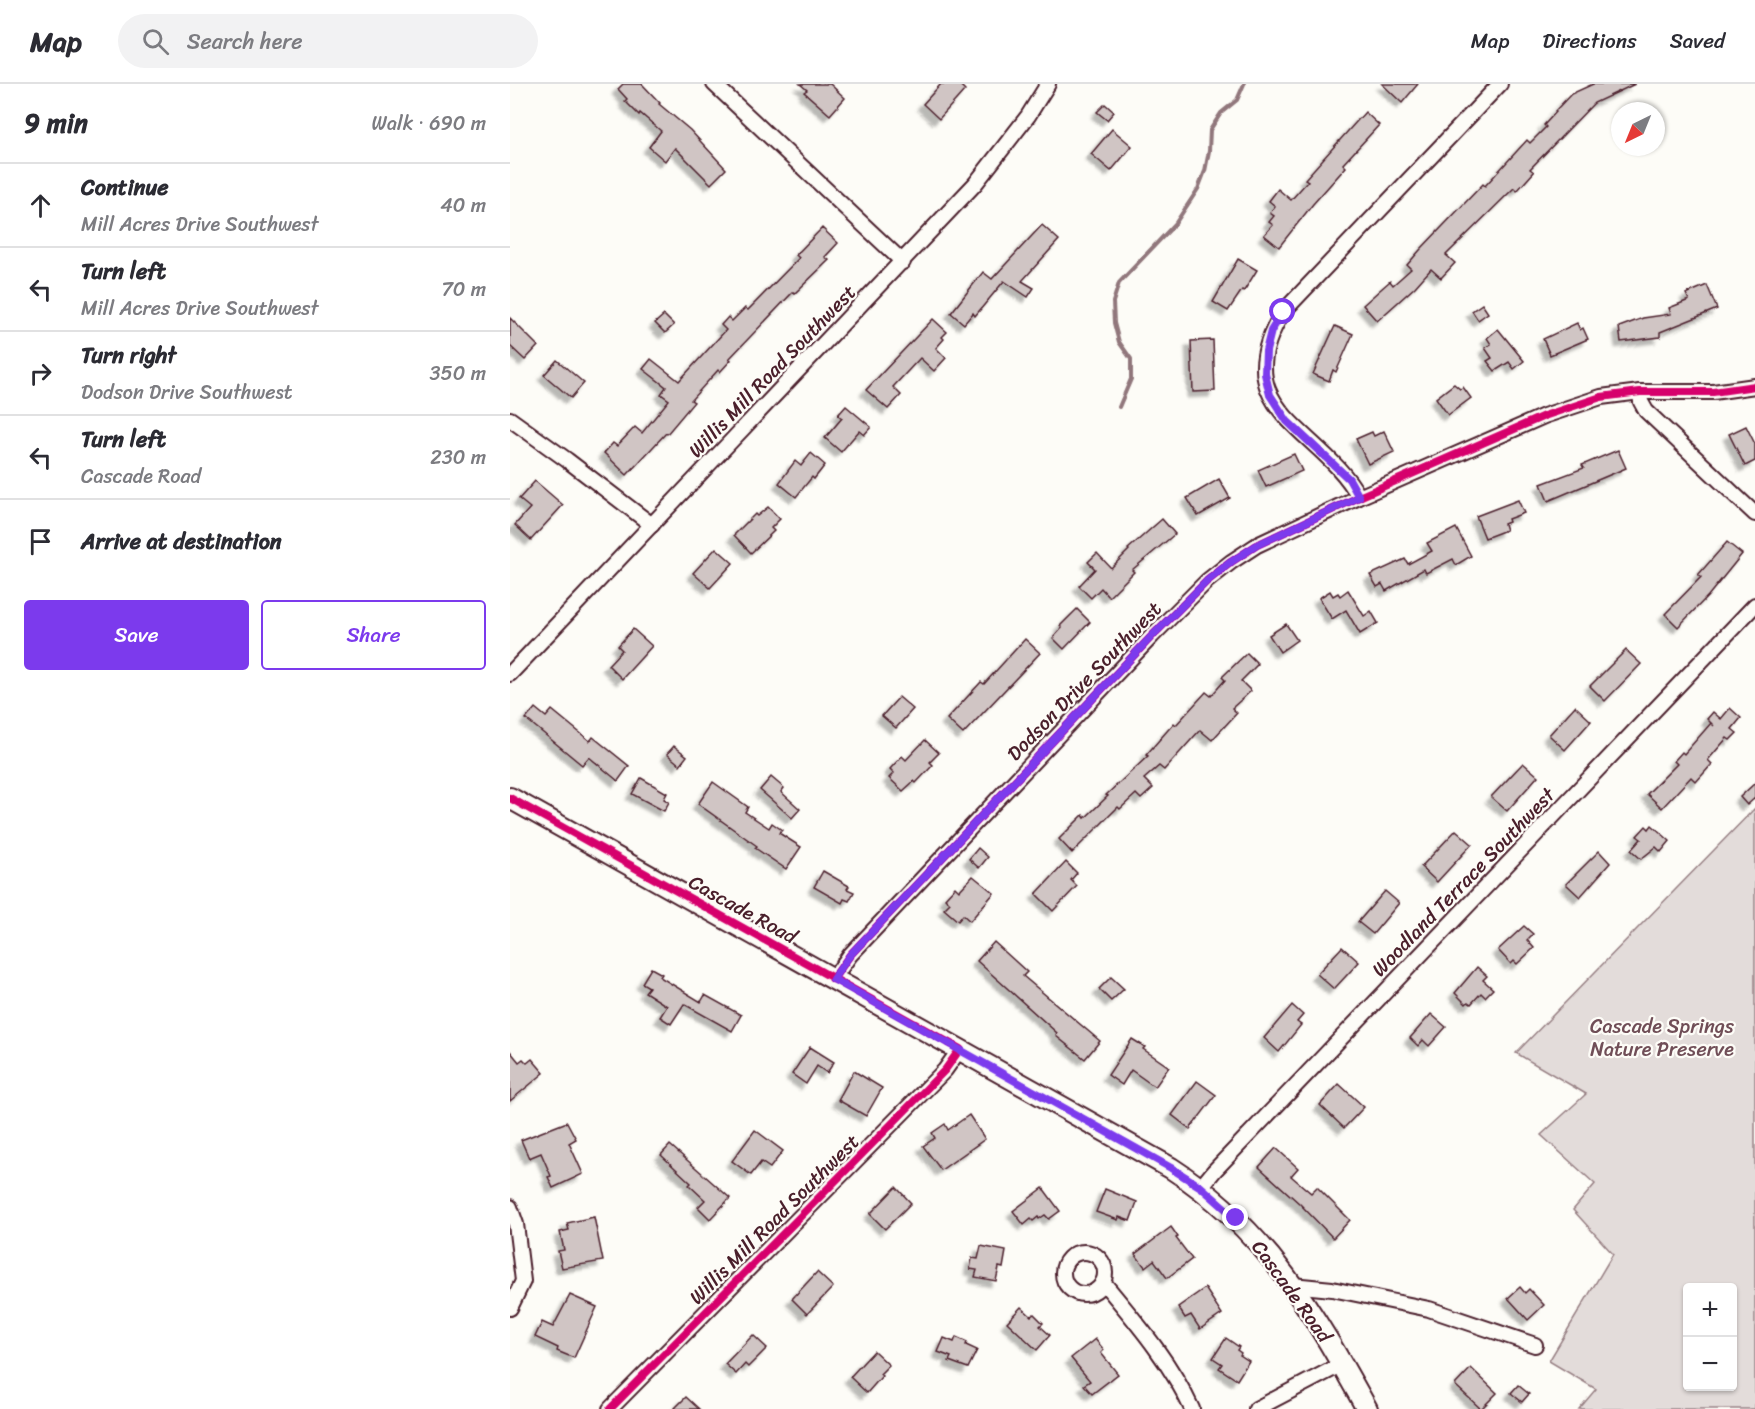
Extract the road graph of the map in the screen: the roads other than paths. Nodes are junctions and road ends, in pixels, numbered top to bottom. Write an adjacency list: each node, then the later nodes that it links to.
1 (714, 84): 4 (street)
2 (1048, 84): 4 (street, Willis Mill Road Southwest)
3 (1500, 84): 8 (street)
4 (903, 262): 10 (street, Willis Mill Road Southwest)
5 (1755, 386): 6 (street, Dodson Drive Southwest)
6 (1640, 392): 8 (street, Dodson Drive Southwest); 9 (street)
7 (510, 419): 10 (street)
8 (1359, 497): 14 (street, Dodson Drive Southwest)
9 (1755, 514)
10 (652, 525): 12 (street, Willis Mill Road Southwest)
11 (1755, 604): 16 (street, Woodland Terrace Southwest)
12 (510, 674)
13 (510, 798): 14 (main road, Cascade Road)
14 (833, 979): 15 (main road, Cascade Road)
15 (960, 1049): 16 (main road, Cascade Road); 23 (street, Willis Mill Road Southwest)
16 (1201, 1187): 19 (main road, Cascade Road)
17 (510, 1207): 20 (street)
18 (1103, 1282): 24 (street)
19 (1293, 1285): 21 (street); 22 (main road, Cascade Road)
20 (510, 1308)
21 (1535, 1345)
22 (1342, 1364): 25 (street); 26 (main road, Cascade Road)
23 (610, 1409)
24 (1192, 1409)
25 (1256, 1409)
26 (1367, 1409)

